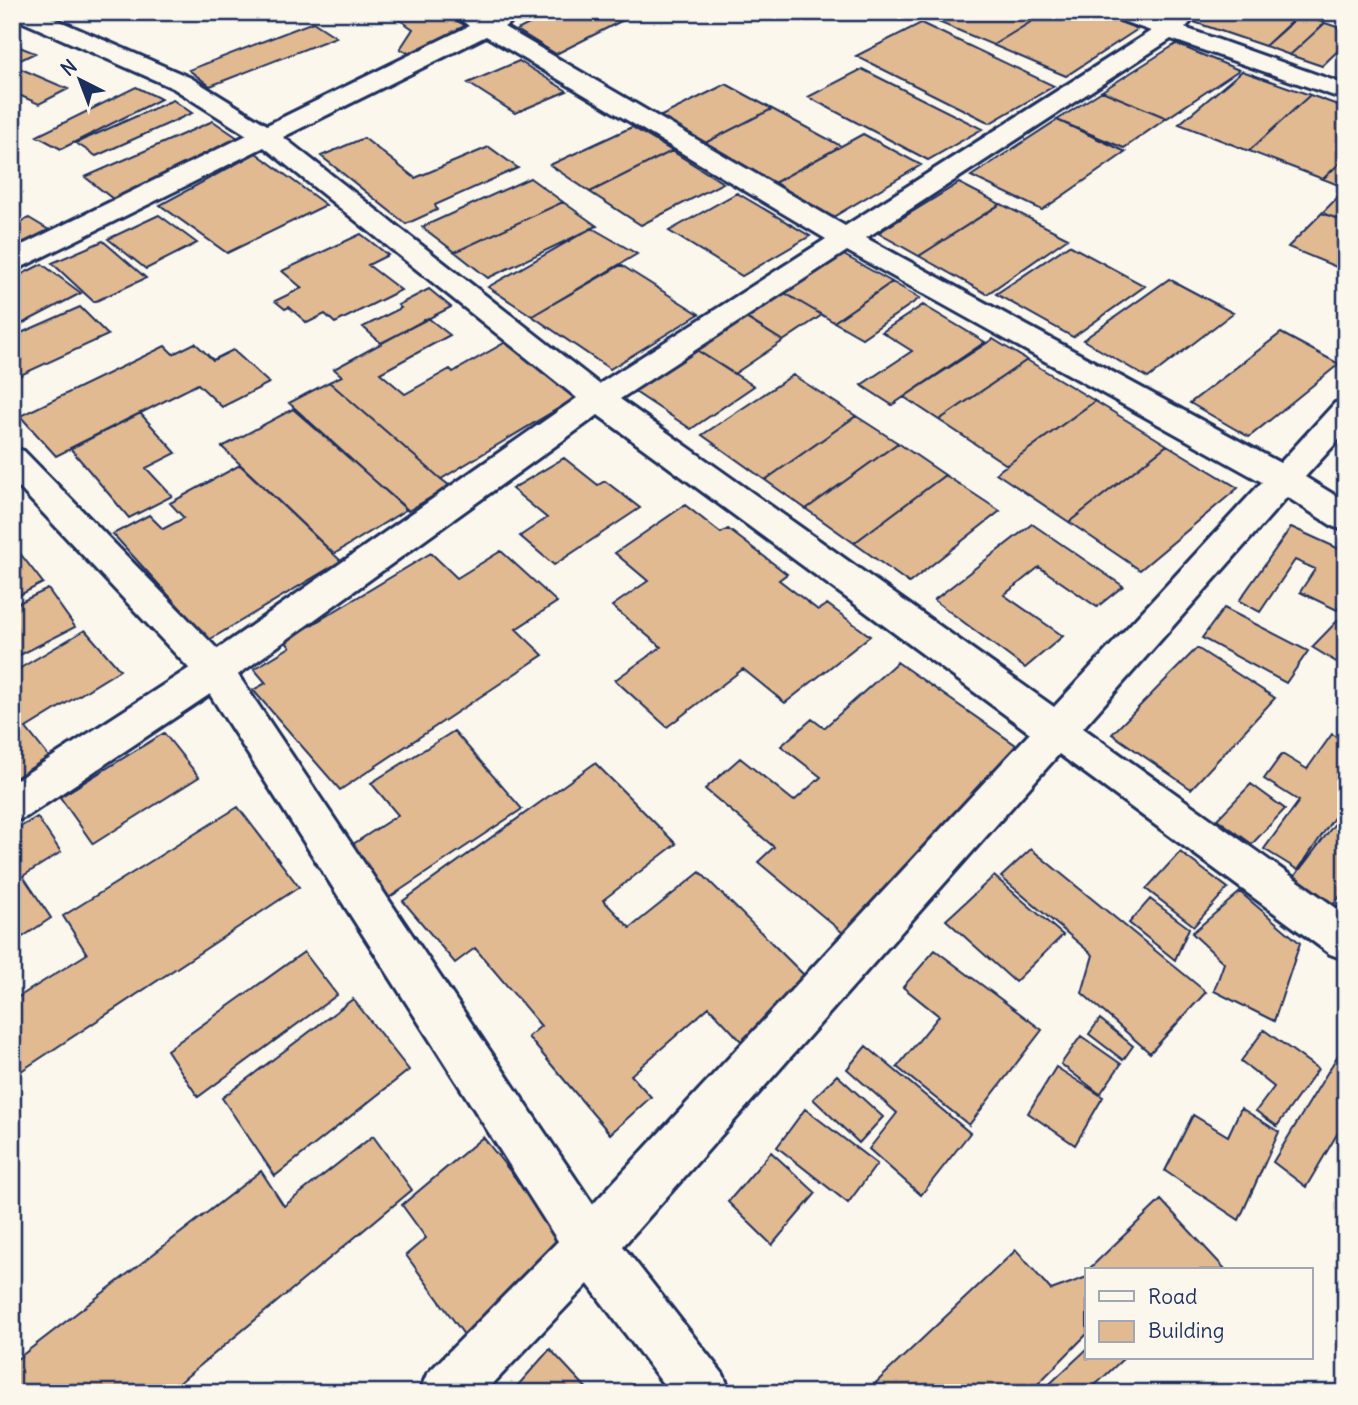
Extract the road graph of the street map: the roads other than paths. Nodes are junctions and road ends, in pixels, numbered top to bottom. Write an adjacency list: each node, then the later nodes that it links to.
1 (462, 12): 6 (street)
2 (515, 12): 6 (street)
3 (1119, 12): 5 (street)
4 (28, 18): 8 (street)
5 (1180, 21): 7 (street); 9 (street)
6 (488, 26): 8 (street); 9 (street)
7 (1346, 93)
8 (265, 135): 10 (street); 11 (street)
9 (847, 239): 11 (street); 14 (street)
10 (12, 261)
11 (598, 399): 16 (street); 17 (street)
12 (1346, 411): 14 (street)
13 (12, 459): 16 (street)
14 (1285, 480): 15 (street); 17 (street)
15 (1346, 518)
16 (215, 671): 18 (street); 20 (street)
17 (1056, 728): 19 (street); 20 (street)
18 (12, 806)
19 (1346, 940)
20 (590, 1245): 21 (street); 22 (street)
21 (446, 1393)
22 (704, 1393)

